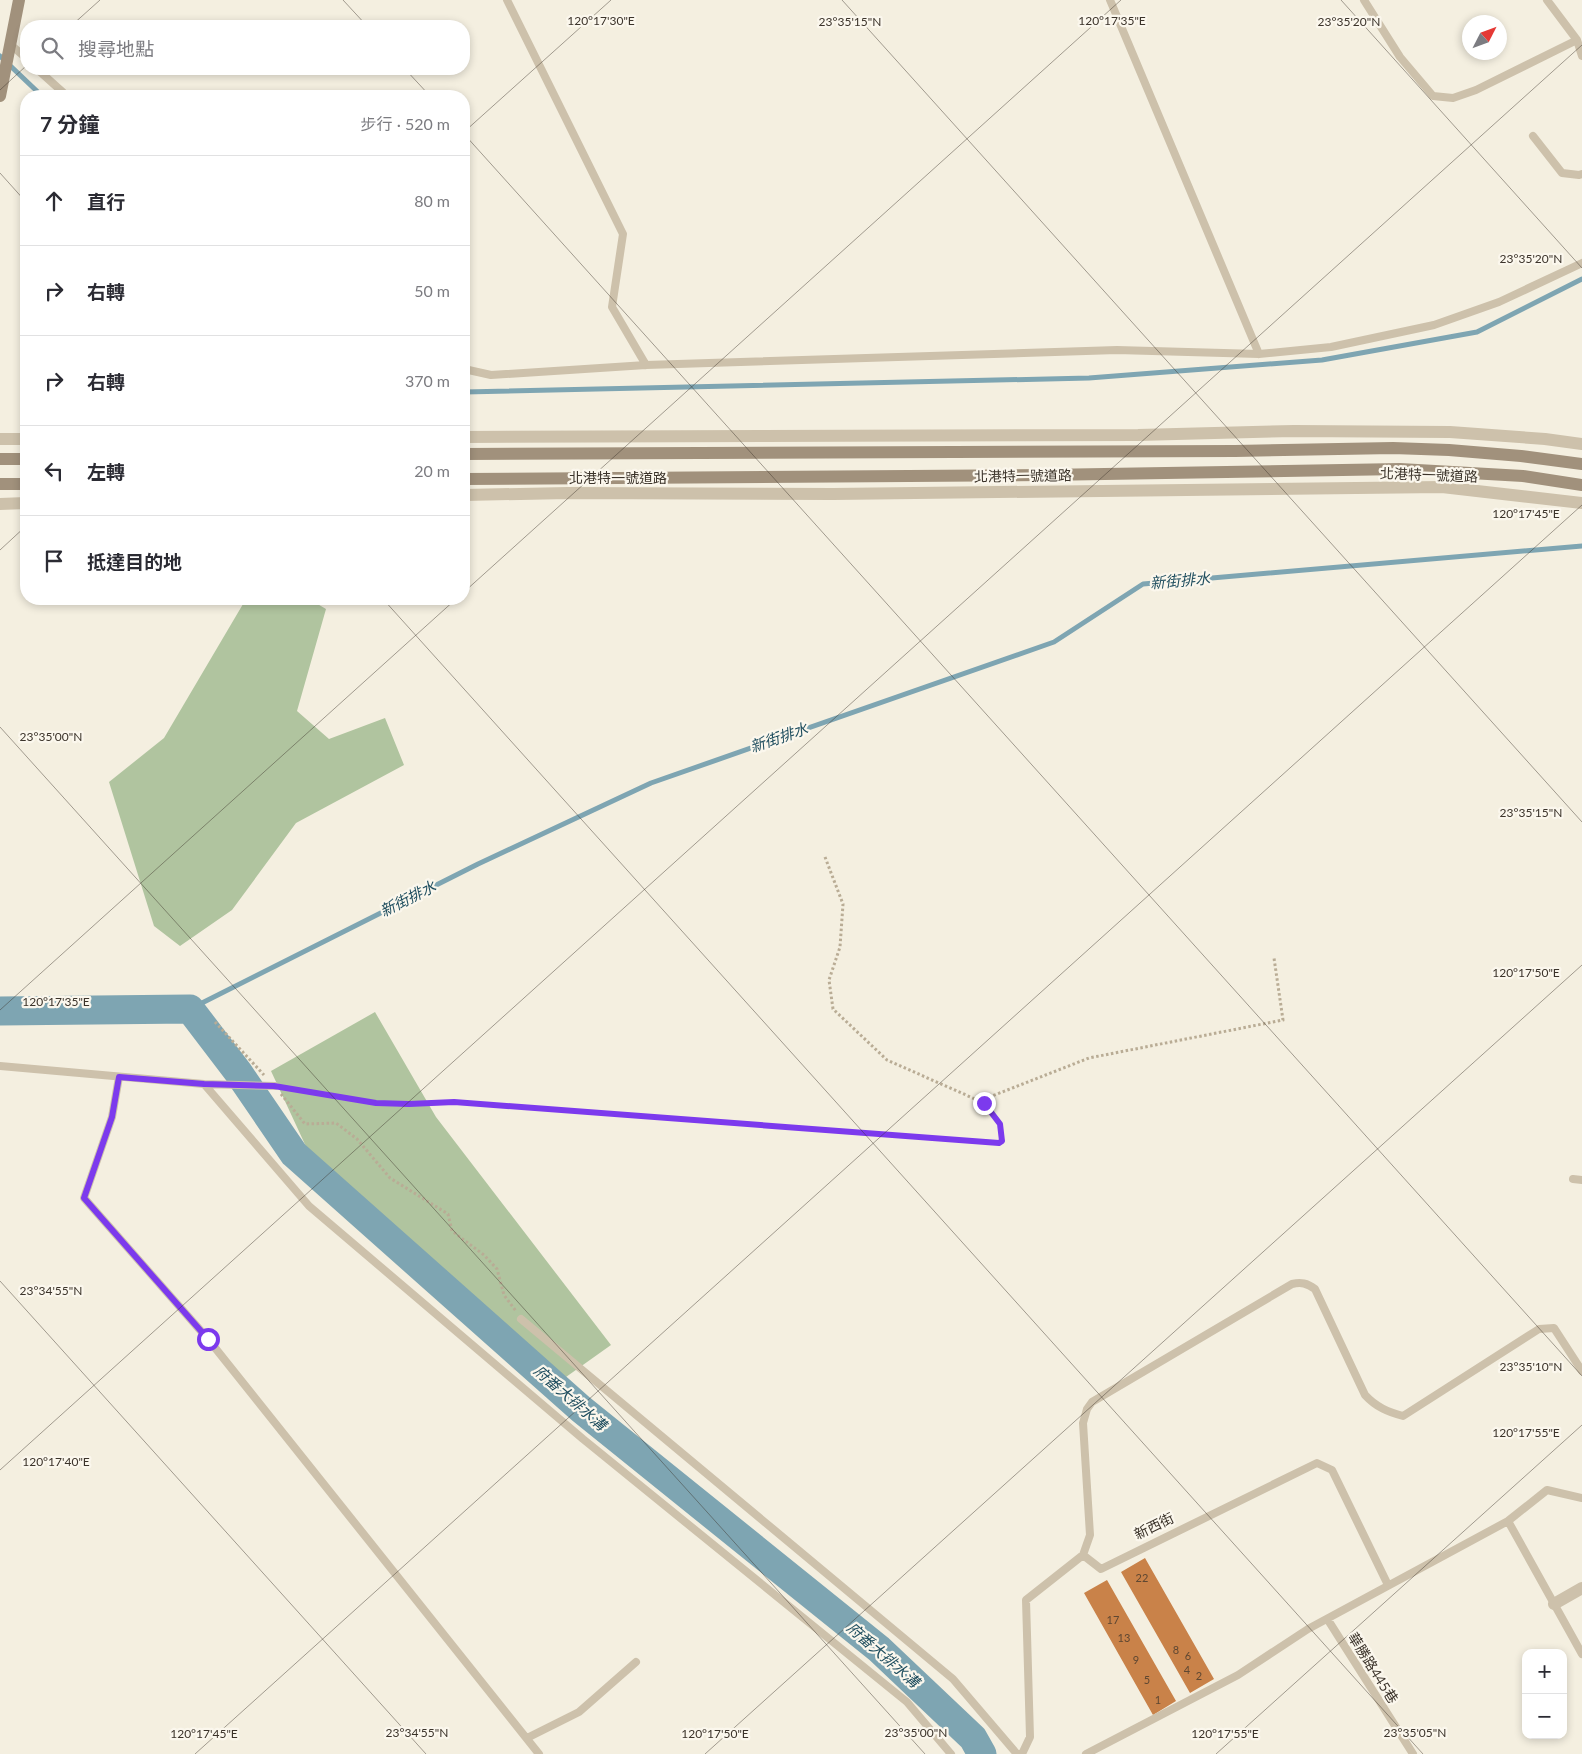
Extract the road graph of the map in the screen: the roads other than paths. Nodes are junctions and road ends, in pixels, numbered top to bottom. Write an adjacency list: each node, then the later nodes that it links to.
1 (19, 0): 7 (street)
2 (508, 0): 17 (lane)
3 (1110, 0): 16 (lane)
4 (1364, 0): 6 (lane)
5 (1547, 0): 6 (lane)
6 (1577, 40): 9 (lane)
7 (11, 45): 8 (lane); 12 (street)
8 (20, 53)
9 (1582, 56)
10 (45, 75): 11 (lane)
11 (61, 90)
12 (0, 96)
13 (1533, 136): 14 (lane)
14 (1582, 174)
15 (1582, 263): 16 (lane)
16 (1259, 354): 17 (lane)
17 (646, 365): 18 (lane)
18 (470, 370)
19 (470, 438): 22 (street)
20 (0, 439): 21 (street)
21 (20, 439)
22 (1582, 444)
23 (470, 454): 26 (street, 北港特一號道路)
24 (0, 459): 25 (street)
25 (20, 459)
26 (1582, 464)
27 (470, 479): 30 (street, 北港特一號道路)
28 (0, 484): 29 (street)
29 (20, 484)
30 (1582, 485)
31 (470, 495): 33 (street, 北港特一號道路)
32 (20, 503): 34 (street)
33 (1582, 503)
34 (0, 504)
35 (0, 1066): 36 (lane)
36 (119, 1077): 37 (lane); 52 (lane)
37 (204, 1084): 38 (lane); 54 (lane)
38 (274, 1086)
39 (1573, 1179): 40 (lane)
40 (1582, 1180)
41 (521, 1319): 55 (lane)
42 (1582, 1371): 45 (lane)
43 (1582, 1498): 44 (lane)
44 (1508, 1521): 46 (lane); 48 (lane)
45 (1083, 1555): 46 (lane, 新西街); 56 (lane)
46 (1388, 1585): 49 (lane)
47 (1582, 1588): 48 (street)
48 (1554, 1604): 50 (lane)
49 (1328, 1620): 57 (lane); 58 (lane, 華勝路445巷)
50 (1582, 1654)
51 (636, 1662): 52 (lane)
52 (528, 1738): 53 (lane)
53 (539, 1754)
54 (950, 1754)
55 (1017, 1754)
56 (1022, 1754)
57 (1086, 1754)
58 (1413, 1754)

